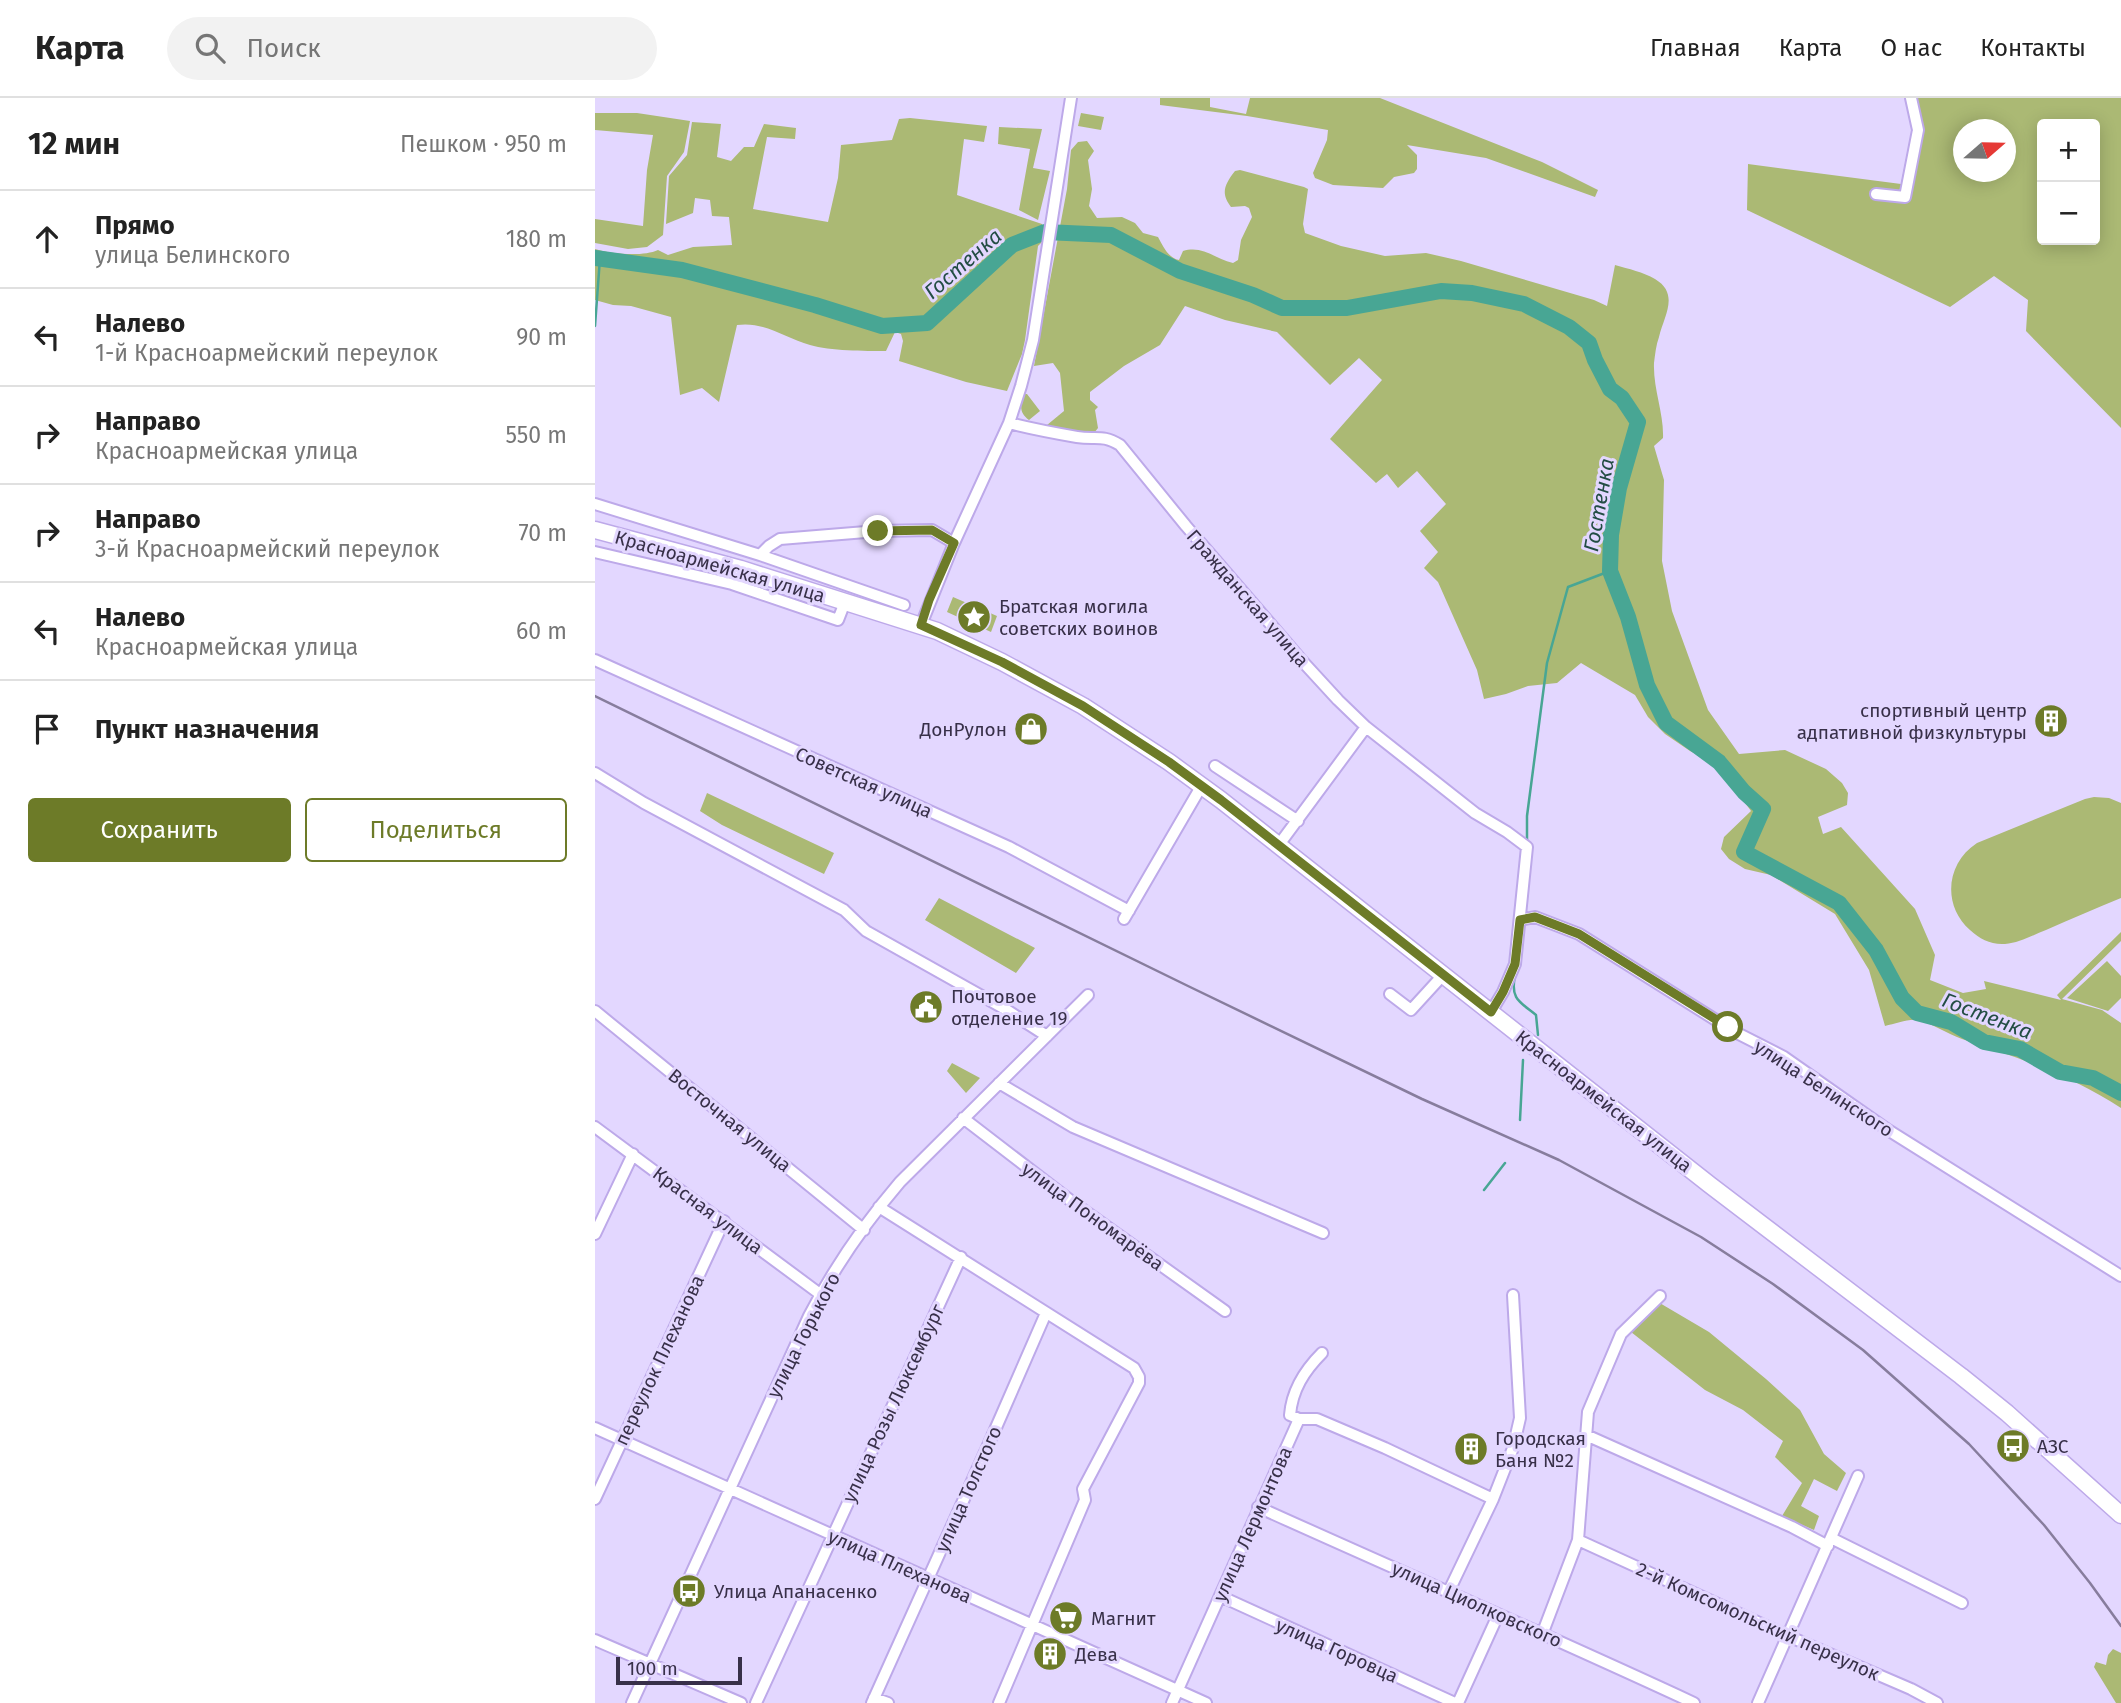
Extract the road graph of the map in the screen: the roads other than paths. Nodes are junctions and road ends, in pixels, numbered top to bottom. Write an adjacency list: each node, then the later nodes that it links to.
1 (1071, 98): 4 (street)
2 (1911, 98): 3 (street)
3 (1876, 194)
4 (1009, 423): 7 (street); 14 (street, Гражданская улица)
5 (595, 504): 9 (street, Красноармейская улица)
6 (595, 530): 10 (main road, Красноармейская улица)
7 (954, 543): 9 (street, Красноармейская улица); 12 (street)
8 (595, 552): 10 (street, Красноармейская улица)
9 (760, 555): 11 (street, Красноармейская улица)
10 (845, 602): 12 (main road, Красноармейская улица)
11 (904, 605)
12 (921, 625): 17 (main road, Красноармейская улица)
13 (595, 660): 17 (street, Советская улица)
14 (1366, 727): 18 (street); 20 (street, Гражданская улица)
15 (1215, 766): 18 (street)
16 (595, 773): 26 (street)
17 (1202, 785): 19 (main road, Красноармейская улица)
18 (1298, 821): 19 (street)
19 (1278, 846): 21 (main road, Красноармейская улица)
20 (1520, 920): 25 (street); 37 (street, улица Белинского)
21 (1443, 975): 22 (street); 25 (main road, Красноармейская улица)
22 (1390, 994)
23 (1088, 995): 26 (street, улица Горького)
24 (595, 1011): 33 (street, Восточная улица)
25 (1491, 1012): 53 (main road, Красноармейская улица)
26 (1047, 1036): 27 (street, улица Горького)
27 (999, 1083): 28 (street, улица Горького); 34 (street)
28 (963, 1118): 31 (street, улица Горького); 41 (street, улица Пономарёва)
29 (595, 1127): 30 (street, Красная улица)
30 (633, 1154): 32 (street, Красная улица); 35 (street)
31 (879, 1207): 33 (street, улица Горького); 36 (street)
32 (724, 1222): 38 (street, Красная улица); 47 (street, переулок Плеханова)
33 (864, 1230): 38 (street, улица Горького)
34 (1323, 1233)
35 (595, 1234)
36 (961, 1257): 42 (street); 54 (street, улица Розы Люксембург)
37 (2121, 1276)
38 (820, 1294): 49 (street, улица Горького)
39 (1513, 1295): 51 (street)
40 (1660, 1296): 46 (street)
41 (1225, 1311)
42 (1046, 1313): 57 (street, улица Толстого); 62 (street)
43 (1322, 1353): 44 (street)
44 (1299, 1419): 51 (street); 52 (street, улица Лермонтова)
45 (595, 1428): 47 (street, улица Плеханова)
46 (1586, 1435): 55 (street); 56 (street)
47 (621, 1440): 49 (street, улица Плеханова); 50 (street, переулок Плеханова)
48 (1858, 1476): 56 (street)
49 (729, 1489): 54 (street, улица Плеханова); 66 (street, улица Горького)
50 (595, 1499)
51 (1493, 1499): 58 (street)
52 (1258, 1507): 58 (street, улица Циолковского); 59 (street, улица Лермонтова)
53 (2121, 1515)
54 (832, 1535): 57 (street, улица Плеханова); 71 (street, улица Розы Люксембург)
55 (1578, 1540): 63 (street); 64 (street, 2-й Комсомольский переулок)
56 (1829, 1542): 60 (street); 64 (street)
57 (928, 1578): 62 (street, улица Плеханова); 68 (street, улица Толстого)
58 (1448, 1593): 61 (street, улица Циолковского)
59 (1220, 1596): 67 (street, улица Лермонтова); 76 (street, улица Горовца)
60 (1962, 1603)
61 (1498, 1615): 63 (street, улица Циолковского); 76 (street)
62 (1033, 1625): 67 (street, улица Плеханова); 73 (street)
63 (1543, 1632): 77 (street, улица Циолковского)
64 (1788, 1636): 78 (street); 79 (street, 2-й Комсомольский переулок)
65 (595, 1640): 66 (street)
66 (650, 1664): 69 (street, улица Горького); 70 (street)
67 (1177, 1690): 74 (street, улица Лермонтова); 75 (street, улица Плеханова)
68 (873, 1700): 72 (street)
69 (632, 1703)
70 (741, 1703)
71 (757, 1703)
72 (888, 1703)
73 (999, 1703)
74 (1172, 1703)
75 (1206, 1703)
76 (1457, 1703)
77 (1694, 1703)
78 (1758, 1703)
79 (1937, 1703)

